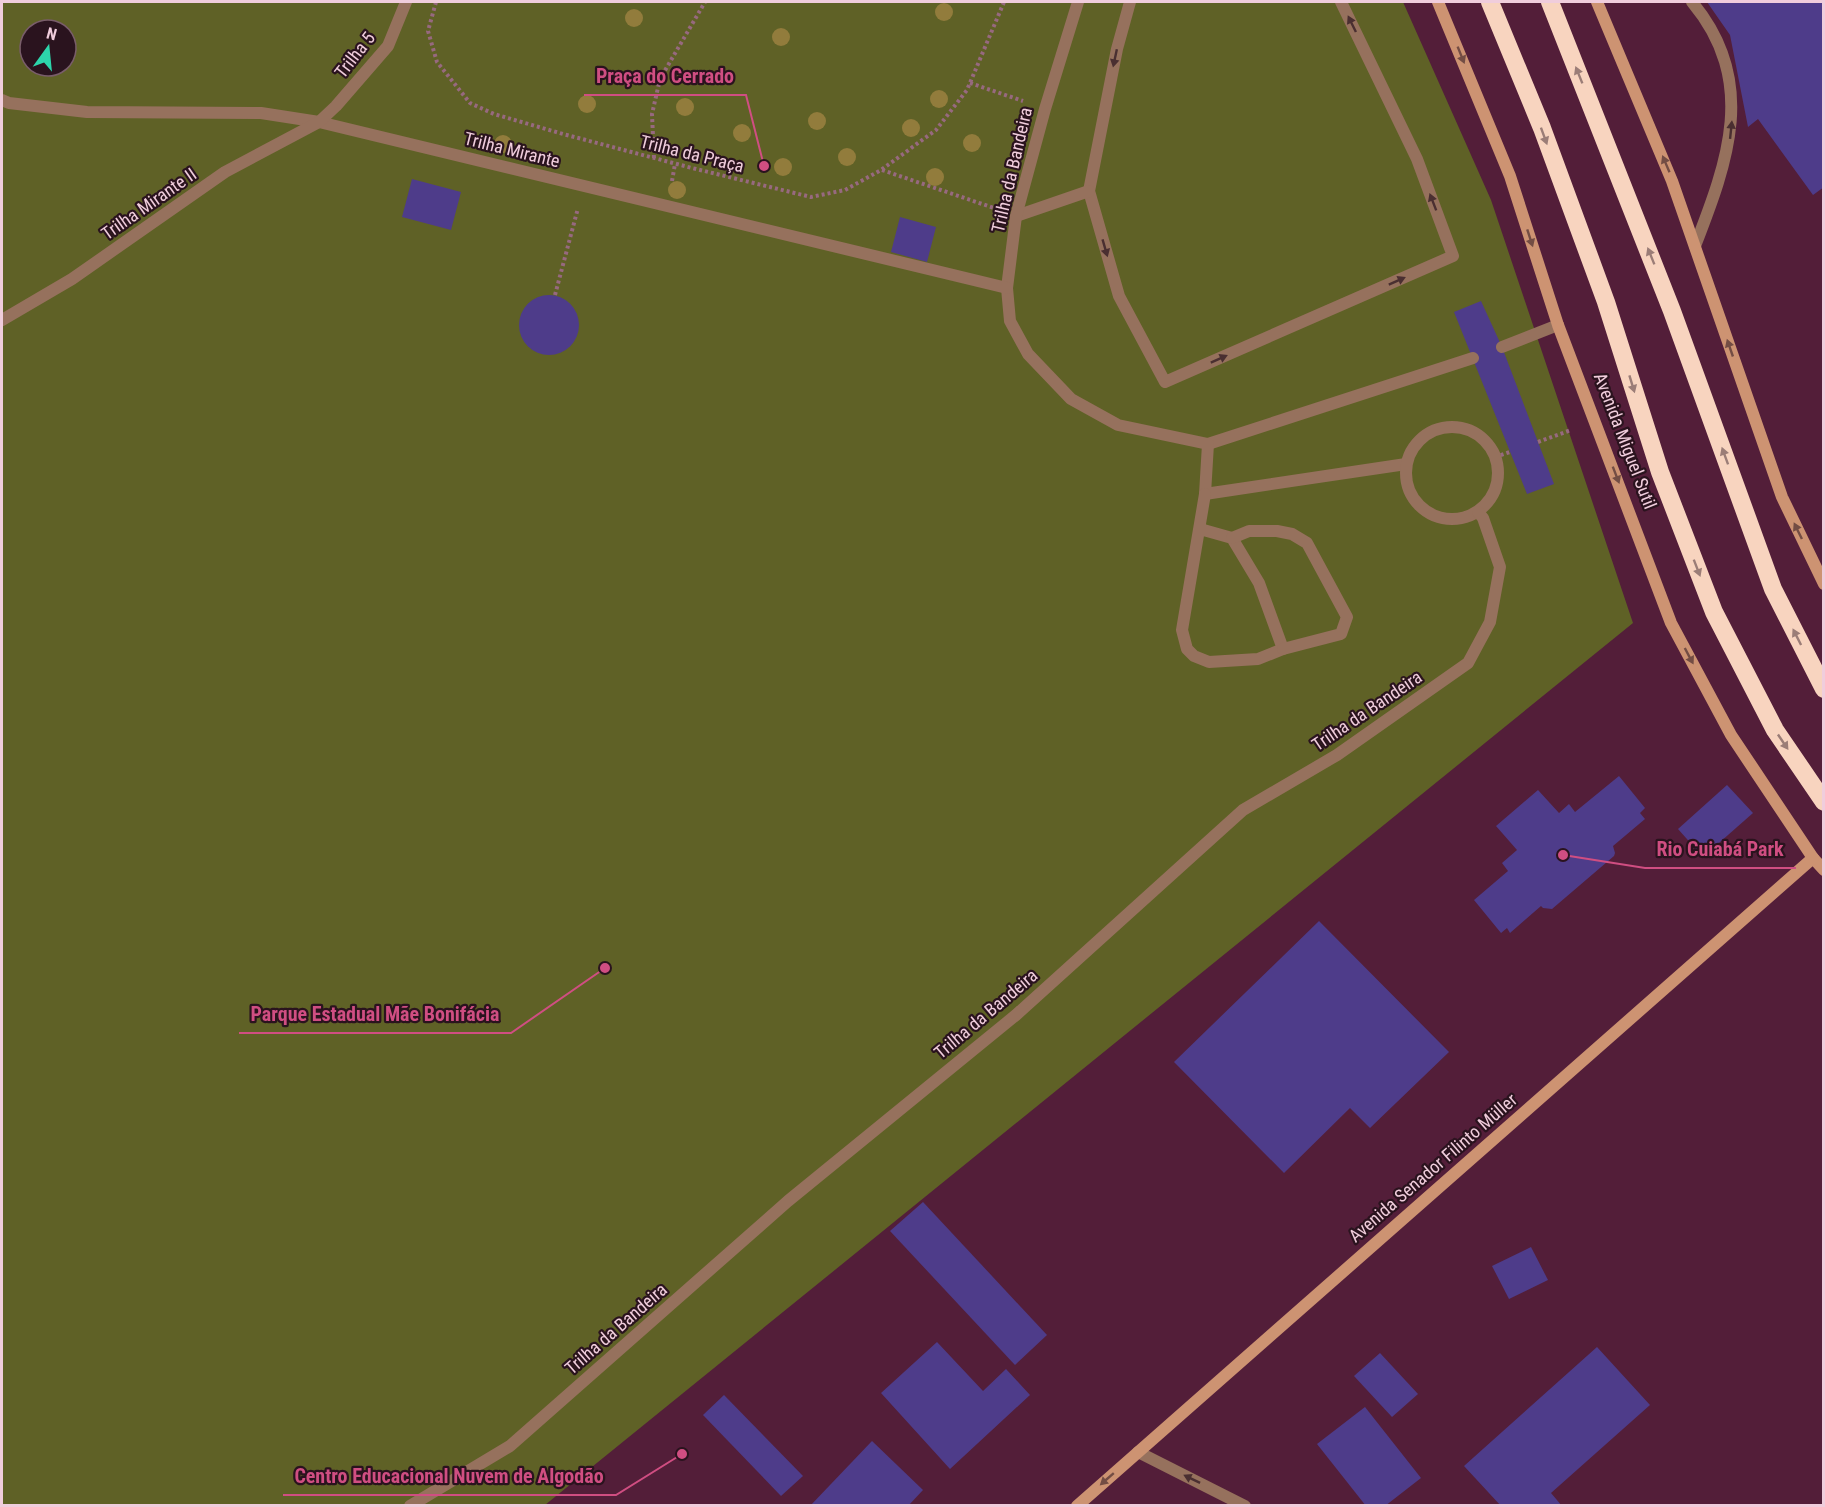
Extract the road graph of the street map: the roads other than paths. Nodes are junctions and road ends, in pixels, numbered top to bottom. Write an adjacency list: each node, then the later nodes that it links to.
1 (406, 2): 11 (street, Trilha 5)
2 (1078, 2): 13 (street, Trilha da Bandeira)
3 (1130, 2): 12 (street, one-way to 12)
4 (1341, 2): 12 (street, one-way to 4)
5 (1438, 2): 17 (main road, Avenida Miguel Sutil, one-way to 17)
6 (1490, 2): 29 (highway, one-way to 29)
7 (1597, 2): 14 (main road, one-way to 7)
8 (1692, 2): 14 (street, one-way to 8)
9 (1551, 4): 28 (highway, one-way to 9)
10 (2, 100): 11 (street, Trilha Mirante)
11 (319, 122): 15 (street, Trilha Mirante); 16 (street, Trilha Mirante II)
12 (1089, 191): 13 (street)
13 (1016, 216): 15 (street, Trilha da Bandeira)
14 (1695, 246): 26 (main road, one-way to 14)
15 (1007, 288): 20 (street, Trilha da Bandeira)
16 (2, 320)
17 (1558, 325): 18 (street); 30 (main road, Avenida Miguel Sutil, one-way to 30)
18 (1502, 347)
19 (1473, 358): 20 (street)
20 (1208, 444): 22 (street)
21 (1406, 464): 22 (street); 23 (street); 23 (street)
22 (1205, 494): 24 (street)
23 (1478, 512): 33 (street, Trilha da Bandeira)
24 (1200, 529): 25 (street); 27 (street)
25 (1232, 538): 27 (street); 27 (street)
26 (1824, 584)
27 (1283, 649)
28 (1824, 689)
29 (1824, 802)
30 (1813, 858): 31 (main road, Avenida Miguel Sutil); 32 (main road, Avenida Senador Filinto Müller)
31 (1824, 870)
32 (1138, 1452): 34 (main road, Avenida Senador Filinto Müller, one-way to 34); 35 (street, one-way to 32)
33 (410, 1506)
34 (1077, 1506)
35 (1245, 1506)

